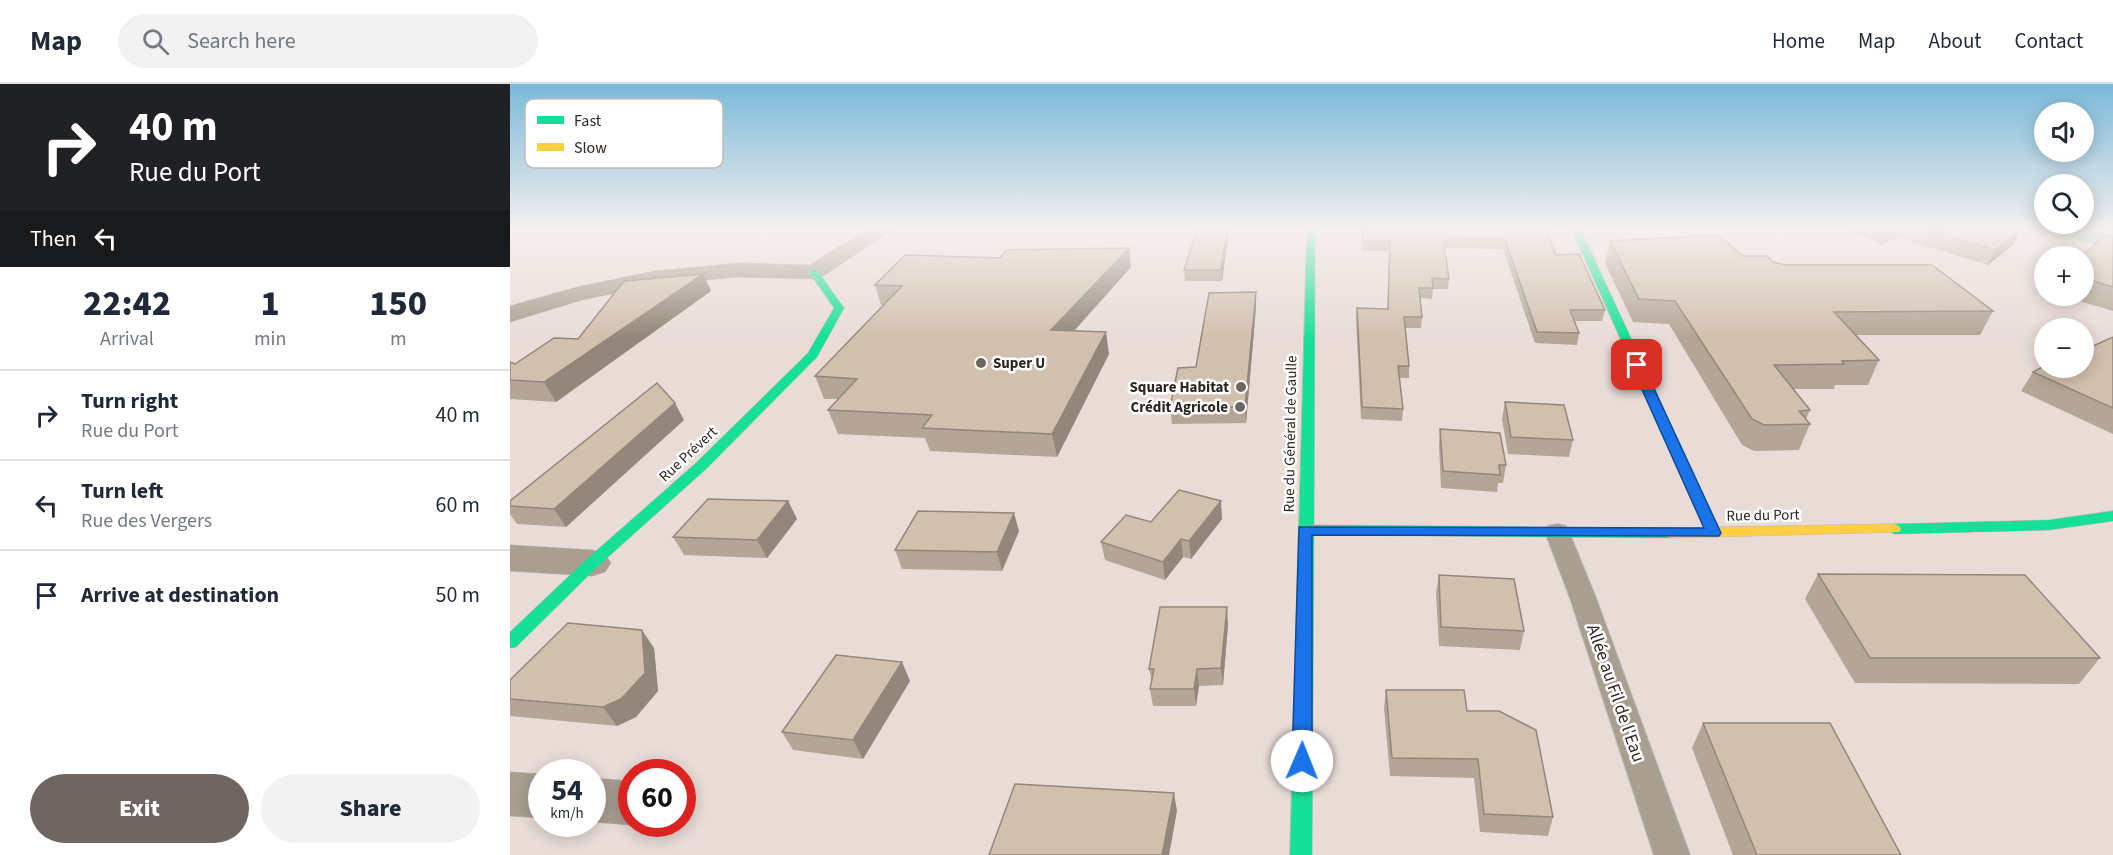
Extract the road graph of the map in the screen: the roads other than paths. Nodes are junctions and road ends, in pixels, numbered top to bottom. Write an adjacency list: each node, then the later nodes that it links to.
1 (824, 266): 4 (street)
2 (1310, 266): 7 (street, Rue du Général de Gaulle)
3 (1592, 266): 9 (street)
4 (814, 272): 5 (street); 11 (street, Rue Prévert)
5 (510, 314)
6 (2113, 516): 9 (street, Rue du Port)
7 (1305, 530): 8 (street, Rue du Port); 15 (street, Rue du Général de Gaulle)
8 (1557, 532): 9 (street, Rue du Port); 16 (lane, Allée au Fil de l'Eau)
9 (1714, 533)
10 (510, 558): 11 (street)
11 (592, 563): 12 (street, Rue Prévert)
12 (510, 642)
13 (510, 794): 14 (street)
14 (528, 795)
15 (1301, 855)
16 (1672, 855)

